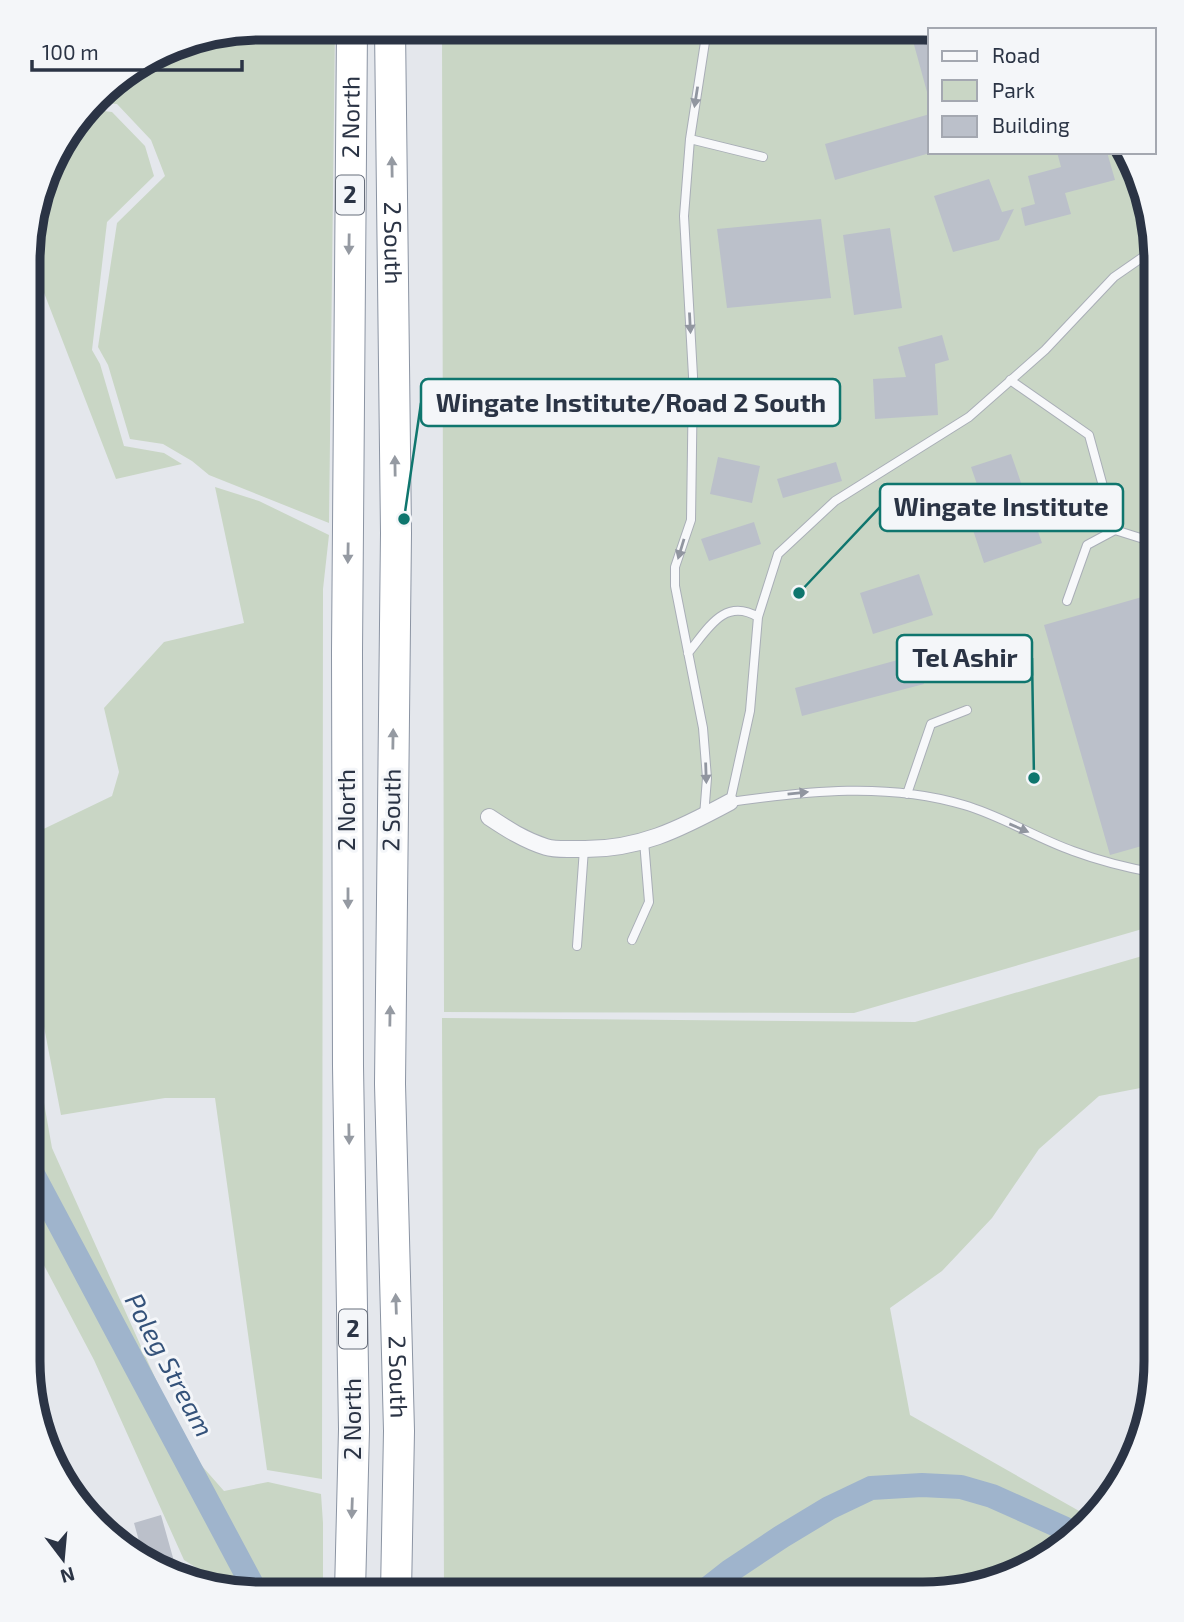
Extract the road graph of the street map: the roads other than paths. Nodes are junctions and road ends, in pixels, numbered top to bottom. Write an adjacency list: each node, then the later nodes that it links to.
1 (352, 40): 23 (highway, 2 North / 2, one-way to 23)
2 (390, 40): 24 (highway, 2 South / 2, one-way to 2)
3 (704, 40): 4 (lane, one-way to 4)
4 (690, 139): 5 (lane); 12 (lane, one-way to 12)
5 (763, 158)
6 (1144, 256): 7 (lane)
7 (1010, 380): 8 (lane); 11 (lane)
8 (1115, 530): 9 (lane); 10 (lane)
9 (1144, 539)
10 (1067, 601)
11 (758, 617): 12 (lane); 15 (lane)
12 (688, 653): 16 (lane, one-way to 16)
13 (967, 710): 14 (lane)
14 (907, 794): 15 (lane, one-way to 14); 20 (lane, one-way to 20)
15 (730, 802): 16 (street)
16 (705, 816): 18 (street)
17 (489, 817): 19 (street)
18 (644, 841): 19 (street); 21 (lane)
19 (584, 849): 22 (lane)
20 (1143, 870)
21 (632, 940)
22 (577, 946)
23 (350, 1582)
24 (396, 1582)

